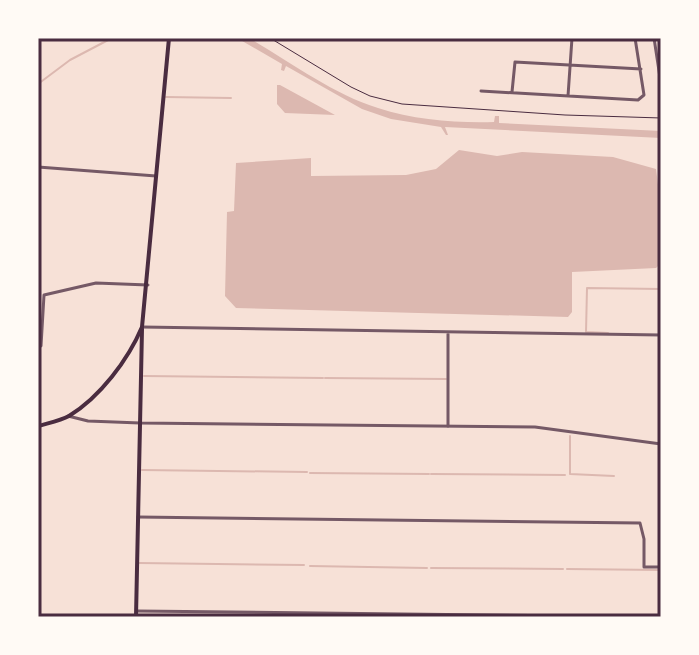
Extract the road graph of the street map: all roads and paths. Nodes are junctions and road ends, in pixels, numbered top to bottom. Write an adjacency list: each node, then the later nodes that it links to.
1 (169, 38): 14 (main road)
2 (270, 38): 12 (path)
3 (572, 38): 6 (street)
4 (634, 38): 5 (street); 7 (street)
5 (654, 38): 8 (street)
6 (570, 65): 7 (street); 10 (street); 11 (street)
7 (641, 69): 11 (street)
8 (661, 84)
9 (481, 91): 10 (street)
10 (512, 92): 11 (street)
11 (568, 96)
12 (661, 118)
13 (38, 167): 14 (street)
14 (156, 176): 15 (main road)
15 (148, 285): 16 (main road); 19 (street)
16 (142, 327): 17 (street); 20 (main road); 21 (main road)
17 (448, 332): 18 (street); 23 (street)
18 (661, 335)
19 (38, 346)
20 (68, 416): 21 (street); 22 (main road)
21 (140, 423): 23 (street); 26 (main road)
22 (38, 426)
23 (448, 426): 25 (street)
24 (661, 433): 25 (street)
25 (660, 444)
26 (138, 517): 27 (street); 28 (main road)
27 (661, 567)
28 (136, 614): 29 (street)
29 (661, 617)

